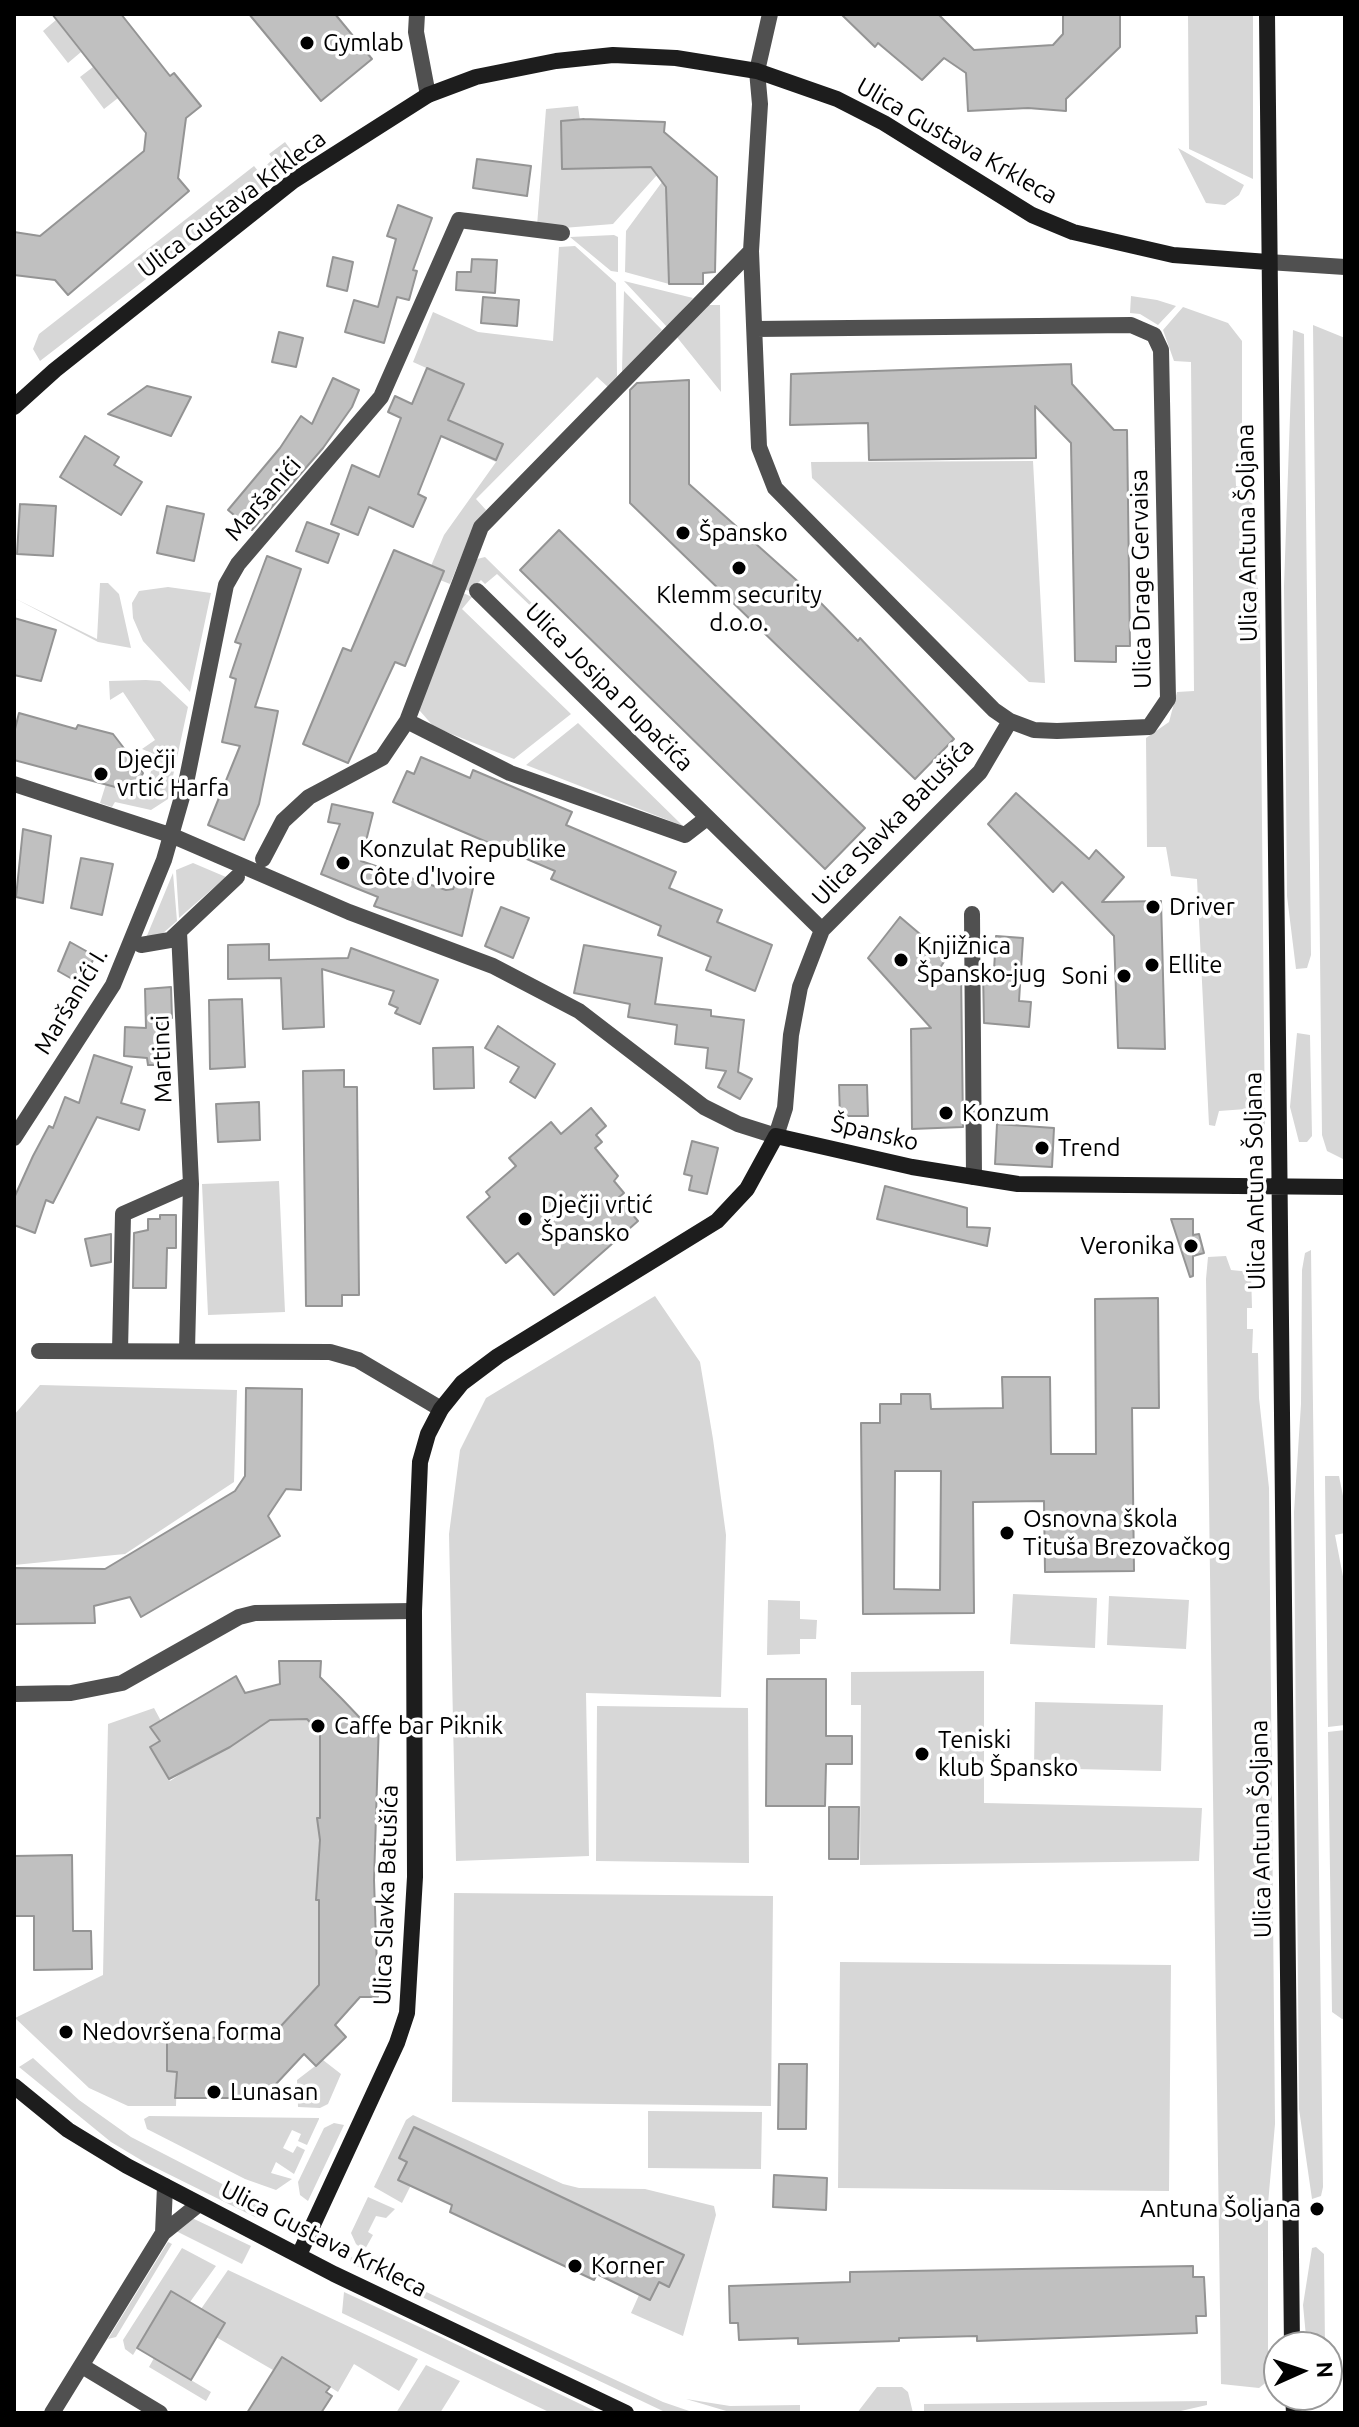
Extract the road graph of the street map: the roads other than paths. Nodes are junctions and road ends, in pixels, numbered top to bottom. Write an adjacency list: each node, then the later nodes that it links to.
1 (417, 14): 5 (street)
2 (770, 14): 4 (street, Ulica Drage Gervaisa)
3 (1267, 14): 8 (street, Ulica Antuna Šoljana)
4 (757, 71): 5 (street, Ulica Gustava Krkleca); 7 (street, Ulica Drage Gervaisa); 8 (street, Ulica Gustava Krkleca)
5 (428, 95): 11 (street, Ulica Gustava Krkleca)
6 (562, 233): 17 (street, Maršanići)
7 (751, 251): 10 (street, Ulica Drage Gervaisa); 13 (street)
8 (1268, 262): 9 (street); 29 (street, Ulica Antuna Šoljana)
9 (1345, 267)
10 (756, 329): 14 (street, Ulica Drage Gervaisa); 14 (street, Ulica Drage Gervaisa)
11 (14, 407)
12 (477, 591): 16 (street, Ulica Josipa Pupačića)
13 (407, 721): 16 (street); 18 (street)
14 (1010, 721): 21 (street, Ulica Slavka Batušića)
15 (14, 784): 17 (street, Špansko)
16 (707, 818): 21 (street, Ulica Josipa Pupačića)
17 (173, 836): 24 (street, Špansko); 25 (street, Maršanići I.)
18 (263, 859)
19 (237, 877): 22 (street)
20 (972, 914): 26 (street)
21 (822, 930): 24 (street, Ulica Slavka Batušića)
22 (179, 932): 23 (street); 27 (street, Martinci)
23 (141, 945)
24 (776, 1136): 26 (street, Špansko); 33 (street, Ulica Slavka Batušića)
25 (14, 1138)
26 (974, 1177): 29 (street, Špansko)
27 (191, 1184): 30 (street, Martinci); 32 (street)
28 (1345, 1187): 29 (street, Špansko)
29 (1279, 1188): 41 (street, Ulica Antuna Šoljana)
30 (187, 1350): 32 (street); 33 (street)
31 (39, 1351): 32 (street)
32 (120, 1351)
33 (441, 1409): 34 (street, Ulica Slavka Batušića)
34 (414, 1611): 35 (street); 40 (street, Ulica Slavka Batušića)
35 (14, 1694)
36 (14, 2086): 37 (street, Ulica Gustava Krkleca)
37 (165, 2186): 38 (street, Ulica Gustava Krkleca); 39 (street)
38 (199, 2204): 39 (street); 40 (street, Ulica Gustava Krkleca)
39 (163, 2233): 42 (street)
40 (299, 2255): 45 (street, Ulica Gustava Krkleca)
41 (1292, 2331)
42 (82, 2366): 43 (street); 44 (street)
43 (52, 2413)
44 (160, 2413)
45 (626, 2413)

